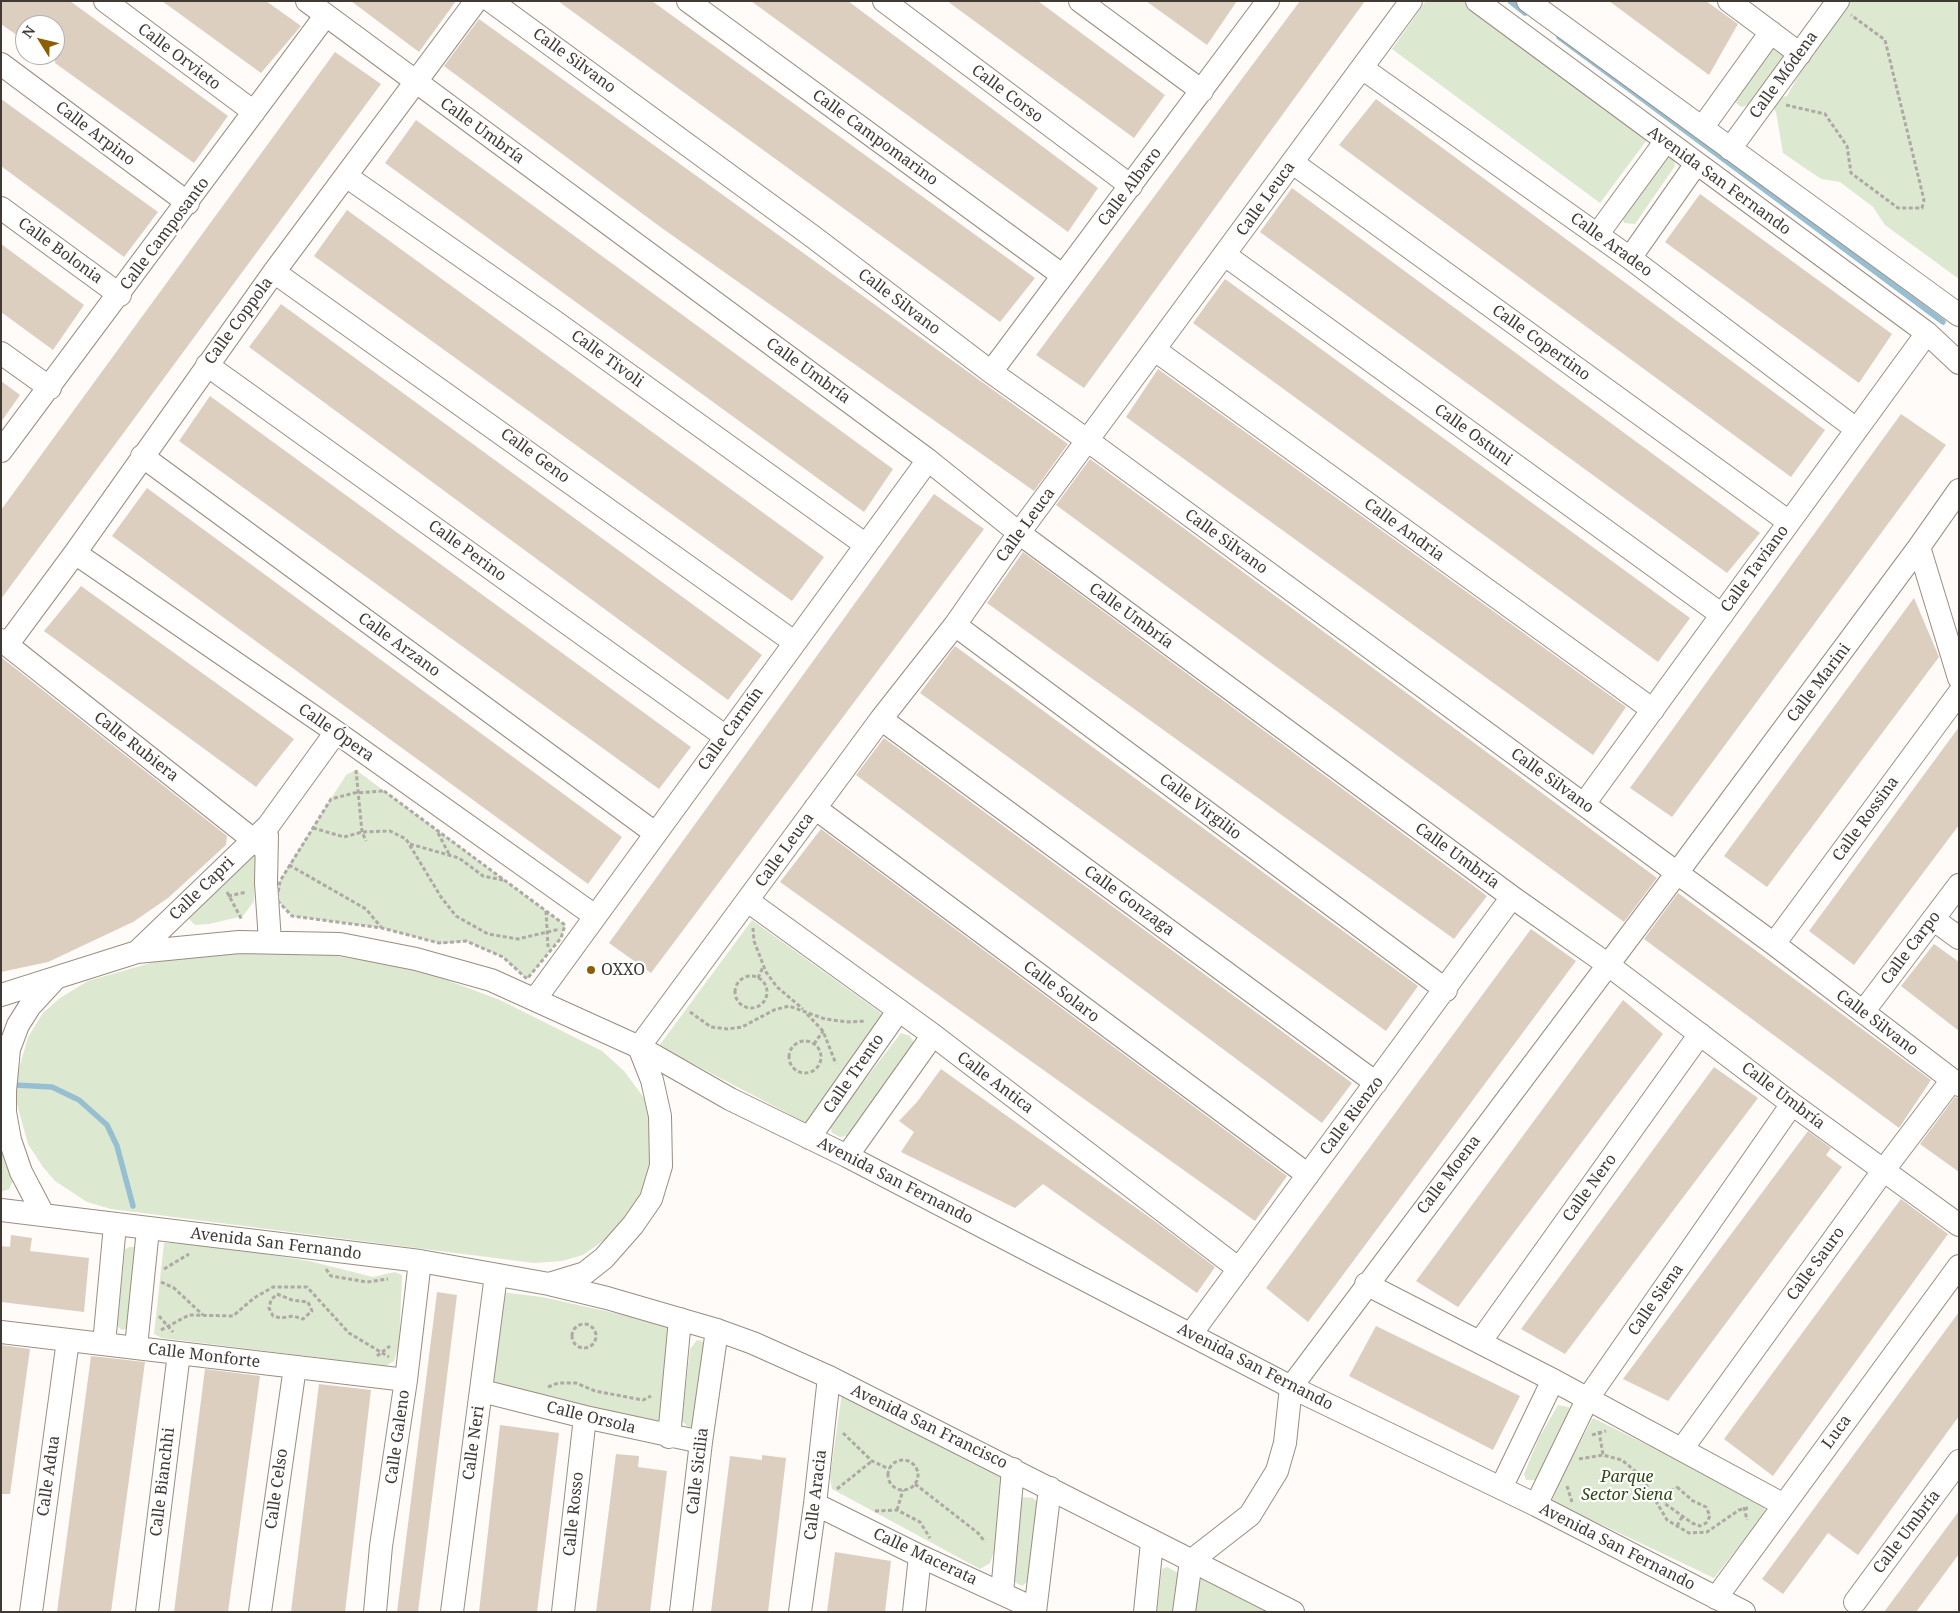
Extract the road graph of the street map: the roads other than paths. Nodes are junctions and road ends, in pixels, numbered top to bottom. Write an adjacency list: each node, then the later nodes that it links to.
1 (105, 1): 21 (street, Calle Orvieto)
2 (307, 1): 14 (street, Calle Umbría)
3 (476, 1): 19 (street, Calle Coppola)
4 (491, 1): 43 (street, Calle Silvano)
5 (688, 1): 35 (street, Calle Campomarino)
6 (884, 1): 28 (street, Calle Corso)
7 (1080, 1): 20 (street)
8 (1268, 1): 20 (street, Calle Albaro)
9 (1411, 1): 18 (street, Calle Leuca)
10 (1477, 1): 23 (street, Avenida San Fernando)
11 (1528, 1): 22 (street, Avenida San Fernando)
12 (1729, 1): 15 (street)
13 (1841, 6): 16 (street, Calle Módena)
14 (326, 15): 19 (street, Calle Umbría); 21 (street, Calle Camposanto)
15 (1771, 32): 16 (street); 22 (street)
16 (1800, 54): 24 (street, Calle Módena)
17 (1, 64): 29 (street, Calle Arpino)
18 (1362, 68): 25 (street, Calle Leuca); 31 (street, Calle Aradeo)
19 (415, 81): 27 (street, Calle Coppola); 49 (street, Calle Umbría)
20 (1202, 91): 28 (street, Calle Albaro)
21 (254, 112): 29 (street, Calle Camposanto)
22 (1702, 128): 24 (street, Avenida San Fernando)
23 (1665, 142): 26 (street, Avenida San Fernando); 31 (street)
24 (1730, 149): 37 (street, Avenida San Fernando)
25 (1293, 163): 32 (street, Calle Leuca); 51 (street, Calle Copertino)
26 (1696, 164): 33 (street); 38 (street, Avenida San Fernando)
27 (346, 176): 34 (street, Calle Coppola); 53 (street, Calle Tivoli)
28 (1131, 186): 35 (street, Calle Albaro)
29 (188, 203): 36 (street, Calle Camposanto)
30 (1, 208): 36 (street, Calle Bolonia)
31 (1597, 235): 33 (street, Calle Aradeo)
32 (1225, 255): 39 (street, Calle Leuca); 56 (street, Calle Ostuni)
33 (1630, 258): 45 (street, Calle Aradeo)
34 (274, 272): 42 (street, Calle Coppola); 59 (street, Calle Geno)
35 (1062, 275): 43 (street, Calle Albaro)
36 (120, 295): 44 (street, Calle Camposanto)
37 (1959, 315)
38 (1927, 333): 41 (street, Avenida San Fernando); 45 (street, Calle Taviano)
39 (1155, 350): 46 (street, Calle Leuca); 62 (street, Calle Andria)
40 (1, 353): 44 (street)
41 (1959, 363)
42 (208, 365): 48 (street, Calle Coppola); 65 (street, Calle Perino)
43 (991, 372): 46 (street, Calle Silvano)
44 (50, 388): 47 (street, Calle Camposanto)
45 (1856, 429): 51 (street, Calle Taviano)
46 (1088, 440): 52 (street, Calle Leuca); 66 (street, Calle Silvano)
47 (1, 451)
48 (142, 456): 55 (street, Calle Coppola); 68 (street, Calle Arzano)
49 (928, 460): 52 (street, Calle Umbría); 53 (street, Calle Carmín)
50 (1959, 490): 54 (street, Calle Marini)
51 (1789, 522): 56 (street, Calle Taviano)
52 (1019, 533): 57 (street, Calle Leuca); 72 (street, Calle Umbría)
53 (866, 546): 59 (street, Calle Carmín)
54 (1920, 547): 60 (street); 70 (street, Calle Marini)
55 (75, 553): 58 (street, Calle Coppola); 64 (street, Calle Ópera)
56 (1722, 615): 62 (street, Calle Taviano)
57 (955, 625): 63 (street, Calle Leuca); 82 (street, Calle Virgilio)
58 (4, 642): 69 (street, Calle Rubiera)
59 (794, 642): 65 (street, Calle Carmín)
60 (1959, 678)
61 (1959, 693): 78 (street, Calle Rossina)
62 (1654, 710): 66 (street, Calle Taviano)
63 (882, 719): 67 (street, Calle Leuca); 91 (street, Calle Gonzaga)
64 (336, 732): 69 (street, Calle Capri); 74 (street, Calle Ópera)
65 (726, 737): 68 (street, Calle Carmín)
66 (1584, 804): 70 (street, Calle Silvano)
67 (815, 808): 73 (street, Calle Leuca); 97 (street, Calle Solaro)
68 (655, 833): 74 (street, Calle Carmín)
69 (262, 838): 77 (street); 79 (street, Calle Capri)
70 (1677, 874): 78 (street, Calle Silvano); 80 (street, Calle Marini)
71 (1959, 885): 75 (street, Calle Carpo)
72 (1512, 897): 80 (street, Calle Umbría); 82 (street, Calle Rienzo)
73 (750, 910): 85 (street, Calle Antica); 89 (street, Calle Leuca)
74 (595, 916): 84 (street, Calle Carmín)
75 (1932, 919): 76 (street); 86 (street, Calle Carpo)
76 (1959, 938)
77 (270, 941): 79 (street, Avenida San Fernando); 84 (street, Avenida San Fernando)
78 (1774, 944): 86 (street, Calle Silvano)
79 (137, 952): 81 (street, Avenida San Fernando)
80 (1607, 964): 87 (street, Calle Umbría); 108 (street, Calle Moena)
81 (55, 979): 83 (street, Avenida San Fernando); 93 (street)
82 (1446, 990): 91 (street, Calle Rienzo)
83 (1, 995)
84 (536, 998): 89 (street, Avenida San Fernando)
85 (899, 1010): 88 (street, Calle Antica); 94 (street, Calle Trento)
86 (1863, 1012): 90 (street, Calle Silvano)
87 (1700, 1034): 92 (street, Calle Umbría); 114 (street, Calle Nero)
88 (933, 1035): 95 (street); 105 (street, Calle Antica)
89 (639, 1047): 94 (street, Avenida San Fernando); 107 (street)
90 (1955, 1082): 96 (street, Calle Sauro)
91 (1376, 1083): 97 (street, Calle Rienzo)
92 (1792, 1104): 96 (street, Calle Umbría); 124 (street, Calle Siena)
93 (10, 1127): 99 (street)
94 (809, 1138): 95 (street, Avenida San Fernando)
95 (848, 1156): 112 (street, Avenida San Fernando)
96 (1883, 1170): 101 (street, Calle Umbría); 128 (street, Calle Sauro)
97 (1308, 1175): 105 (street, Calle Rienzo)
98 (1, 1210): 99 (street, Avenida San Fernando)
99 (43, 1214): 100 (street, Avenida San Fernando)
100 (115, 1225): 102 (street, Avenida San Fernando); 115 (street)
101 (1959, 1225)
102 (148, 1229): 103 (street, Avenida San Fernando); 117 (street)
103 (420, 1261): 106 (street, Avenida San Fernando); 120 (street, Calle Galeno)
104 (1959, 1266): 135 (street, Luca)
105 (1239, 1269): 112 (street, Calle Rienzo)
106 (496, 1275): 107 (street, Avenida San Fernando); 123 (street, Calle Neri)
107 (549, 1284): 109 (street, Avenida San Francisco)
108 (1366, 1284): 114 (street); 122 (street, Calle Moena)
109 (680, 1319): 110 (street, Avenida San Francisco); 126 (street, Calle Sicilia)
110 (717, 1330): 119 (street, Avenida San Francisco); 127 (street, Calle Sicilia)
111 (1, 1332): 113 (street, Calle Monforte)
112 (1191, 1334): 122 (street, Avenida San Fernando)
113 (68, 1340): 115 (street, Calle Monforte); 143 (street, Calle Adua)
114 (1480, 1342): 121 (street)
115 (104, 1344): 117 (street, Calle Monforte)
116 (178, 1345): 117 (street, Calle Monforte); 118 (street, Calle Monforte); 144 (street, Calle Bianchhi)
117 (136, 1347)
118 (295, 1367): 120 (street, Calle Monforte); 145 (street, Calle Celso)
119 (830, 1377): 130 (street, Avenida San Francisco); 133 (street, Calle Aracia)
120 (406, 1380): 146 (street, Calle Galeno)
121 (1553, 1380): 124 (street); 132 (street)
122 (1291, 1387): 132 (street, Avenida San Fernando); 138 (street)
123 (482, 1391): 125 (street, Calle Orsola); 147 (street, Calle Neri)
124 (1588, 1398): 128 (street); 134 (street, Calle Siena)
125 (585, 1417): 126 (street, Calle Orsola); 148 (street, Calle Rosso)
126 (669, 1437): 127 (street, Calle Orsola)
127 (701, 1442): 149 (street, Calle Sicilia)
128 (1682, 1449): 135 (street)
129 (1959, 1461): 141 (street, Calle Umbría)
130 (1013, 1469): 131 (street, Avenida San Francisco); 139 (street)
131 (1050, 1488): 136 (street, Avenida San Francisco); 142 (street)
132 (1501, 1488): 134 (street, Avenida San Fernando)
133 (827, 1495): 137 (street, Calle Macerata); 150 (street, Calle Aracia)
134 (1536, 1505): 140 (street, Avenida San Fernando)
135 (1784, 1505): 140 (street, Luca)
136 (1152, 1542): 138 (street, Avenida San Francisco); 152 (street)
137 (928, 1551): 139 (street, Calle Macerata); 151 (street)
138 (1191, 1560): 153 (street); 154 (street, Avenida San Francisco)
139 (1002, 1593): 142 (street, Calle Macerata)
140 (1716, 1598): 155 (street, Avenida San Fernando)
141 (1854, 1602)
142 (1035, 1610)
143 (31, 1612)
144 (147, 1612)
145 (260, 1612)
146 (375, 1612)
147 (452, 1612)
148 (563, 1612)
149 (681, 1612)
150 (800, 1612)
151 (914, 1612)
152 (1145, 1612)
153 (1184, 1612)
154 (1293, 1612)
155 (1744, 1612)

